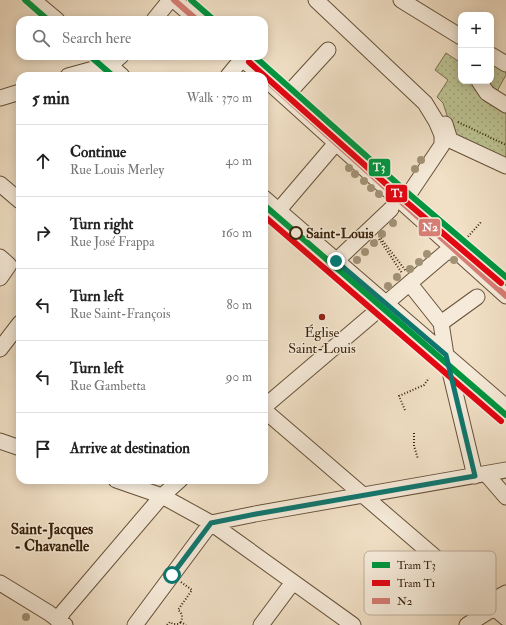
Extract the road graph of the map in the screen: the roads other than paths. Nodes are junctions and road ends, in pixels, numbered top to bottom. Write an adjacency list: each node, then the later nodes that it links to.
1 (33, 0): 6 (street)
2 (170, 0): 7 (street)
3 (174, 0): 8 (street)
4 (316, 0): 26 (street)
5 (401, 0): 9 (street)
6 (51, 16)
7 (157, 16)
8 (192, 16)
9 (458, 34)
10 (328, 50): 24 (street)
11 (494, 57): 16 (street)
12 (103, 60): 13 (street); 17 (street); 18 (street)
13 (116, 60)
14 (239, 60): 19 (street)
15 (244, 60): 20 (street)
16 (506, 64)
17 (77, 72)
18 (117, 72)
19 (231, 72)
20 (258, 72)
21 (268, 82): 24 (street)
22 (481, 84): 27 (street)
23 (16, 93): 25 (street)
24 (285, 97): 28 (street)
25 (0, 98)
26 (424, 103): 29 (street); 33 (street)
27 (506, 105)
28 (336, 143): 33 (street); 34 (street)
29 (506, 166)
30 (0, 184): 31 (street)
31 (16, 198)
32 (268, 202): 34 (street)
33 (396, 205): 35 (street); 37 (street)
34 (278, 211): 37 (street)
35 (455, 250): 39 (street); 40 (street)
36 (0, 257): 38 (street)
37 (336, 261): 42 (street)
38 (0, 278)
39 (410, 280): 42 (street); 43 (street)
40 (506, 296)
41 (477, 297): 43 (street)
42 (386, 304): 46 (street); 47 (street)
43 (441, 324): 46 (street)
44 (16, 328): 45 (street)
45 (0, 349)
46 (446, 355): 48 (street); 53 (street)
47 (268, 404)
48 (506, 407)
49 (268, 413): 57 (street)
50 (0, 441): 51 (street)
51 (16, 447)
52 (506, 470): 53 (street)
53 (481, 475): 57 (street); 58 (street)
54 (128, 484): 56 (street)
55 (176, 484): 56 (street)
56 (162, 496): 59 (street); 66 (street)
57 (363, 496): 59 (street); 60 (street)
58 (506, 497)
59 (211, 523): 61 (street); 67 (street)
60 (435, 551)
61 (294, 582): 68 (street); 69 (street)
62 (0, 583): 66 (street)
63 (502, 602): 65 (street)
64 (482, 615): 70 (street)
65 (506, 618)
66 (61, 623)
67 (135, 625)
68 (261, 625)
69 (353, 625)
70 (467, 625)

